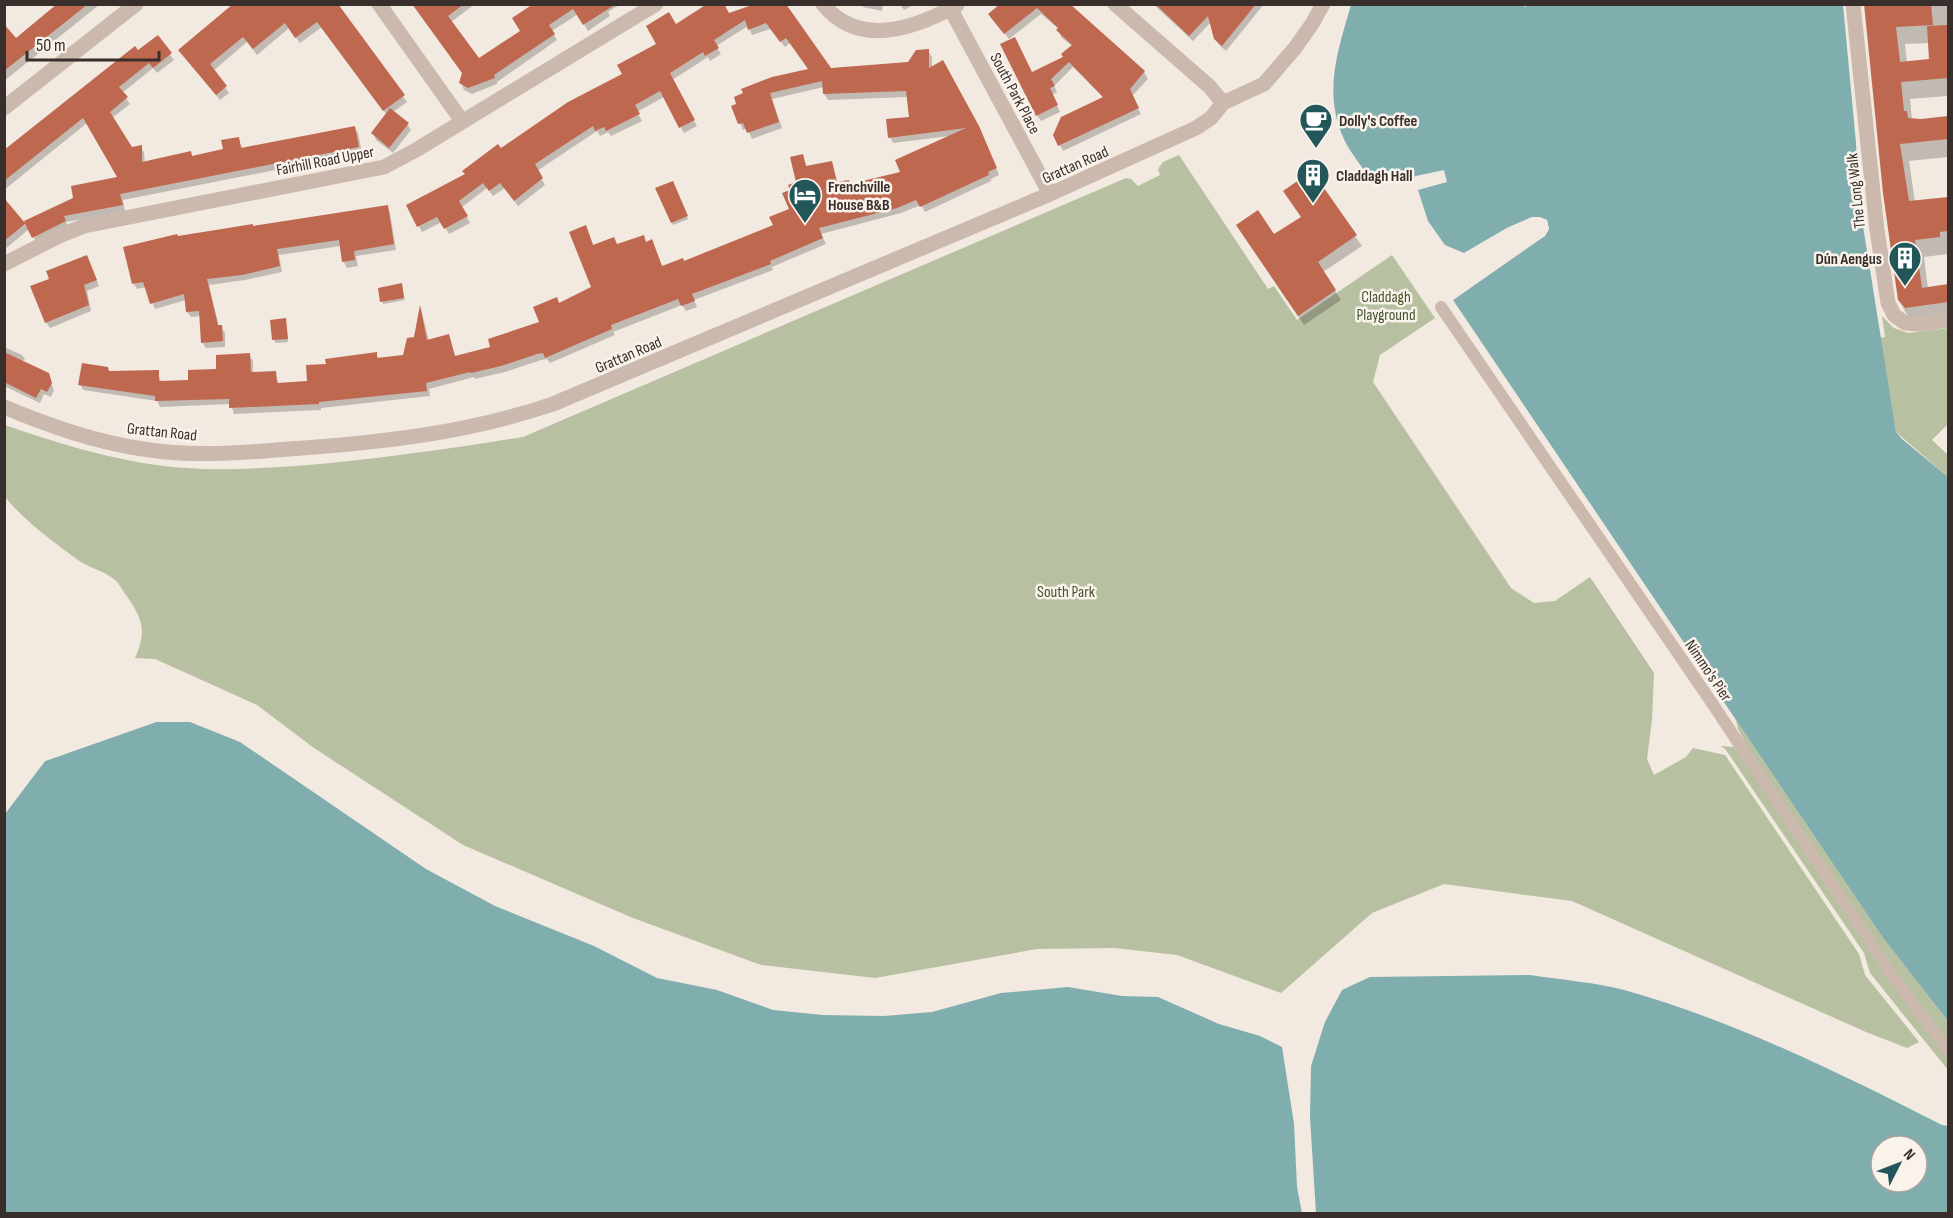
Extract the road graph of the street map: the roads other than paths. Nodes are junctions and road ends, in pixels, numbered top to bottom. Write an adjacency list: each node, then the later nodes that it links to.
1 (136, 4): 10 (street)
2 (379, 4): 11 (street)
3 (656, 4): 11 (street, Fairhill Road Upper)
4 (823, 4): 8 (street)
5 (1115, 4): 9 (street)
6 (1323, 4): 9 (street)
7 (1853, 4): 15 (street, The Long Walk)
8 (954, 6): 12 (street, South Park Place)
9 (1223, 103): 12 (street, Grattan Road)
10 (4, 108)
11 (462, 121): 13 (street, Fairhill Road Upper)
12 (1050, 194): 16 (street, Grattan Road)
13 (4, 264)
14 (1441, 307): 17 (street, Nimmo's Pier)
15 (1948, 320)
16 (4, 408)
17 (1948, 1051)

